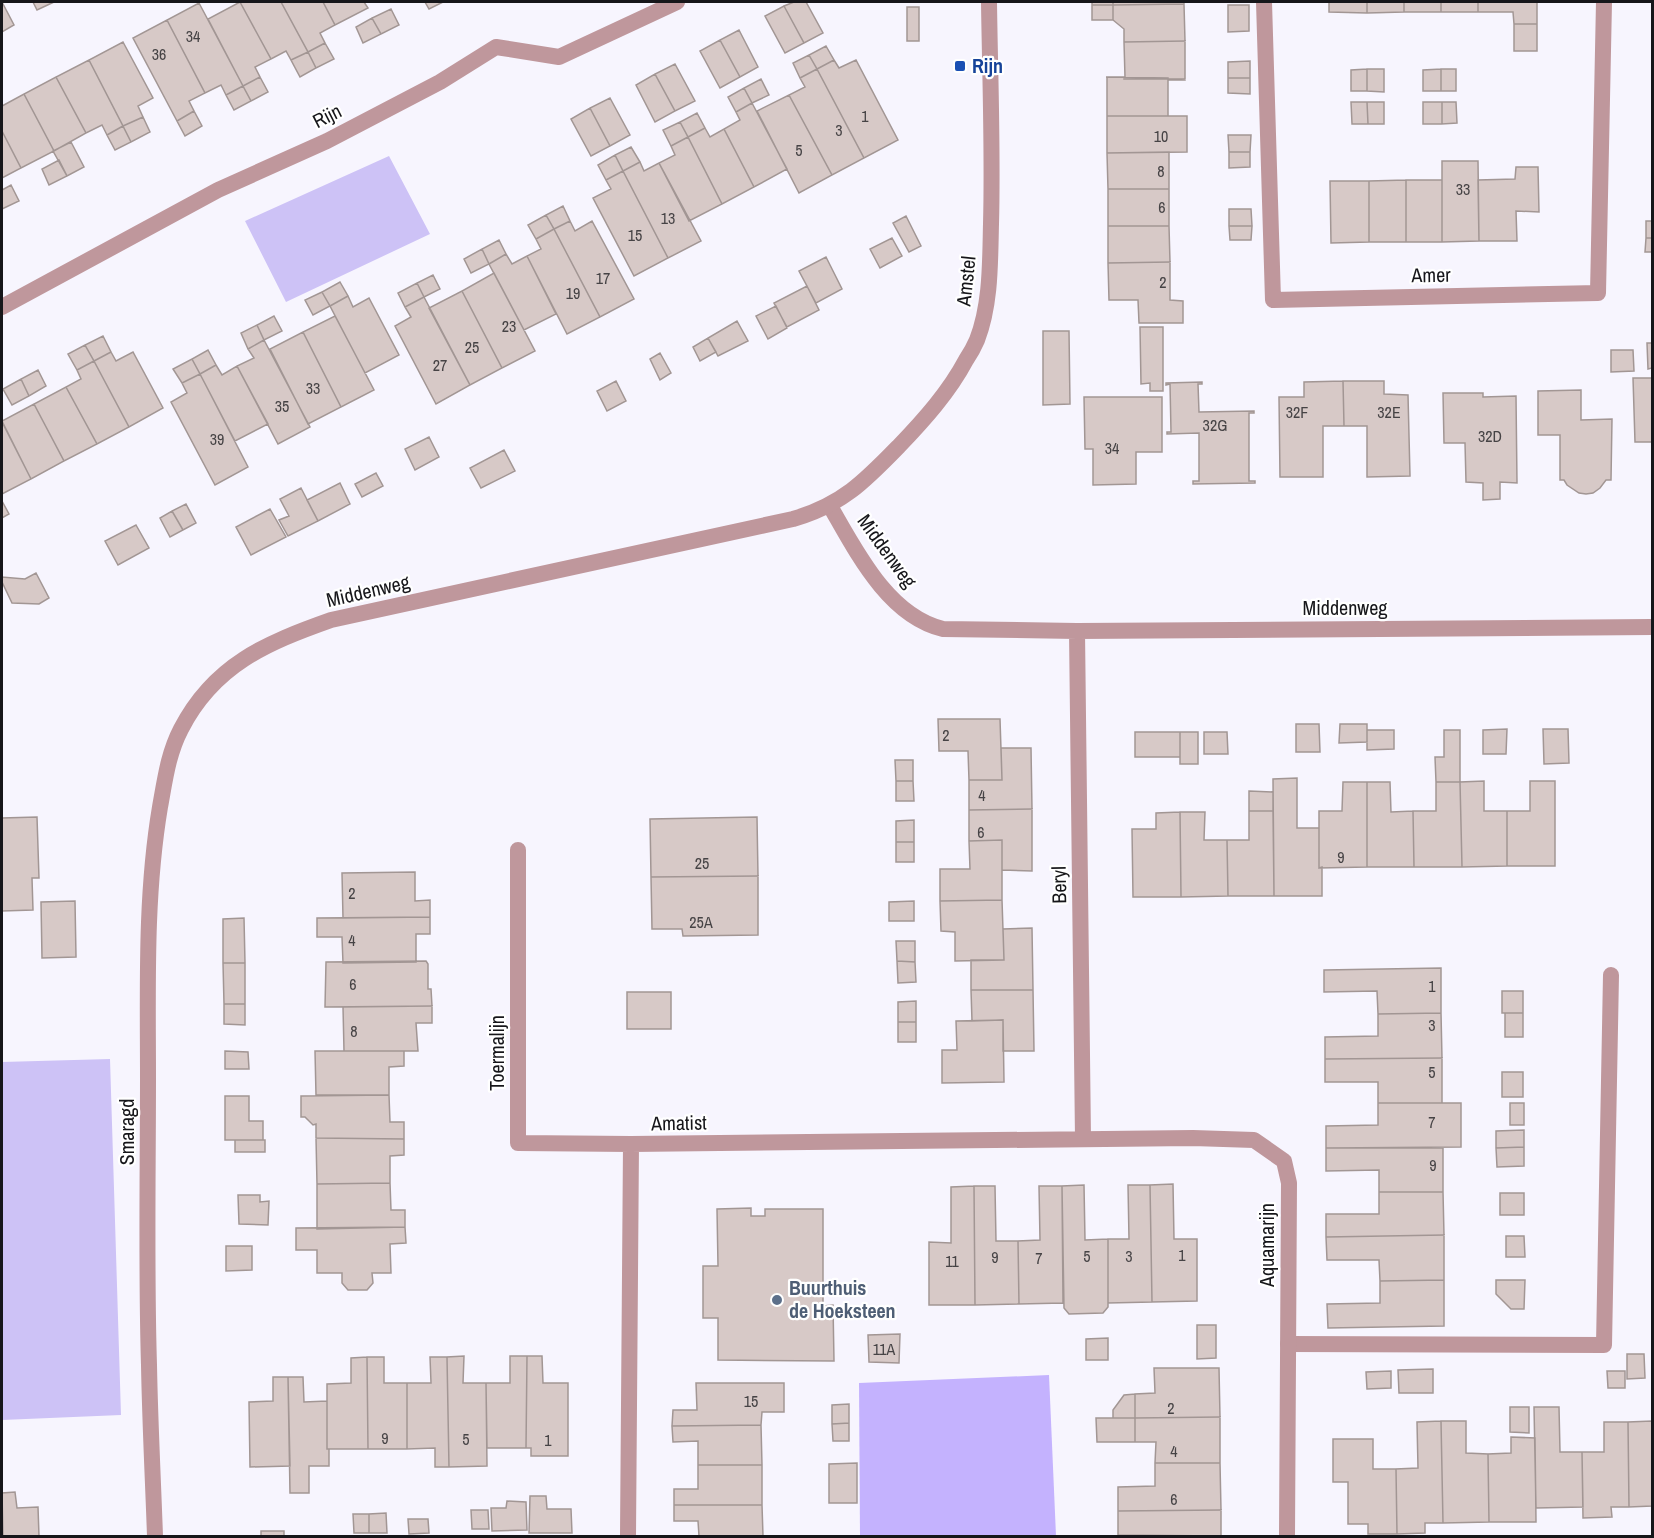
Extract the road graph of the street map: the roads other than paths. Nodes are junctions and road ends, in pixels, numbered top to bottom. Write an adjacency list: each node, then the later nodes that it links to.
1 (677, 2): 5 (street, Rijn)
2 (989, 2): 6 (street, Amstel)
3 (1264, 2): 4 (street, Amer)
4 (1604, 2)
5 (2, 307)
6 (830, 506): 8 (street, Middenweg); 9 (street, Middenweg)
7 (1653, 627): 8 (street, Middenweg)
8 (1077, 631): 12 (street, Beryl)
9 (180, 730): 15 (street, Smaragd)
10 (518, 850): 13 (street, Toermalijn)
11 (1611, 975): 14 (street)
12 (1083, 1139): 13 (street, Amatist); 14 (street, Aquamarijn)
13 (631, 1144): 16 (street, Amatist)
14 (1287, 1344): 17 (street, Aquamarijn)
15 (155, 1536)
16 (628, 1536)
17 (1287, 1536)

